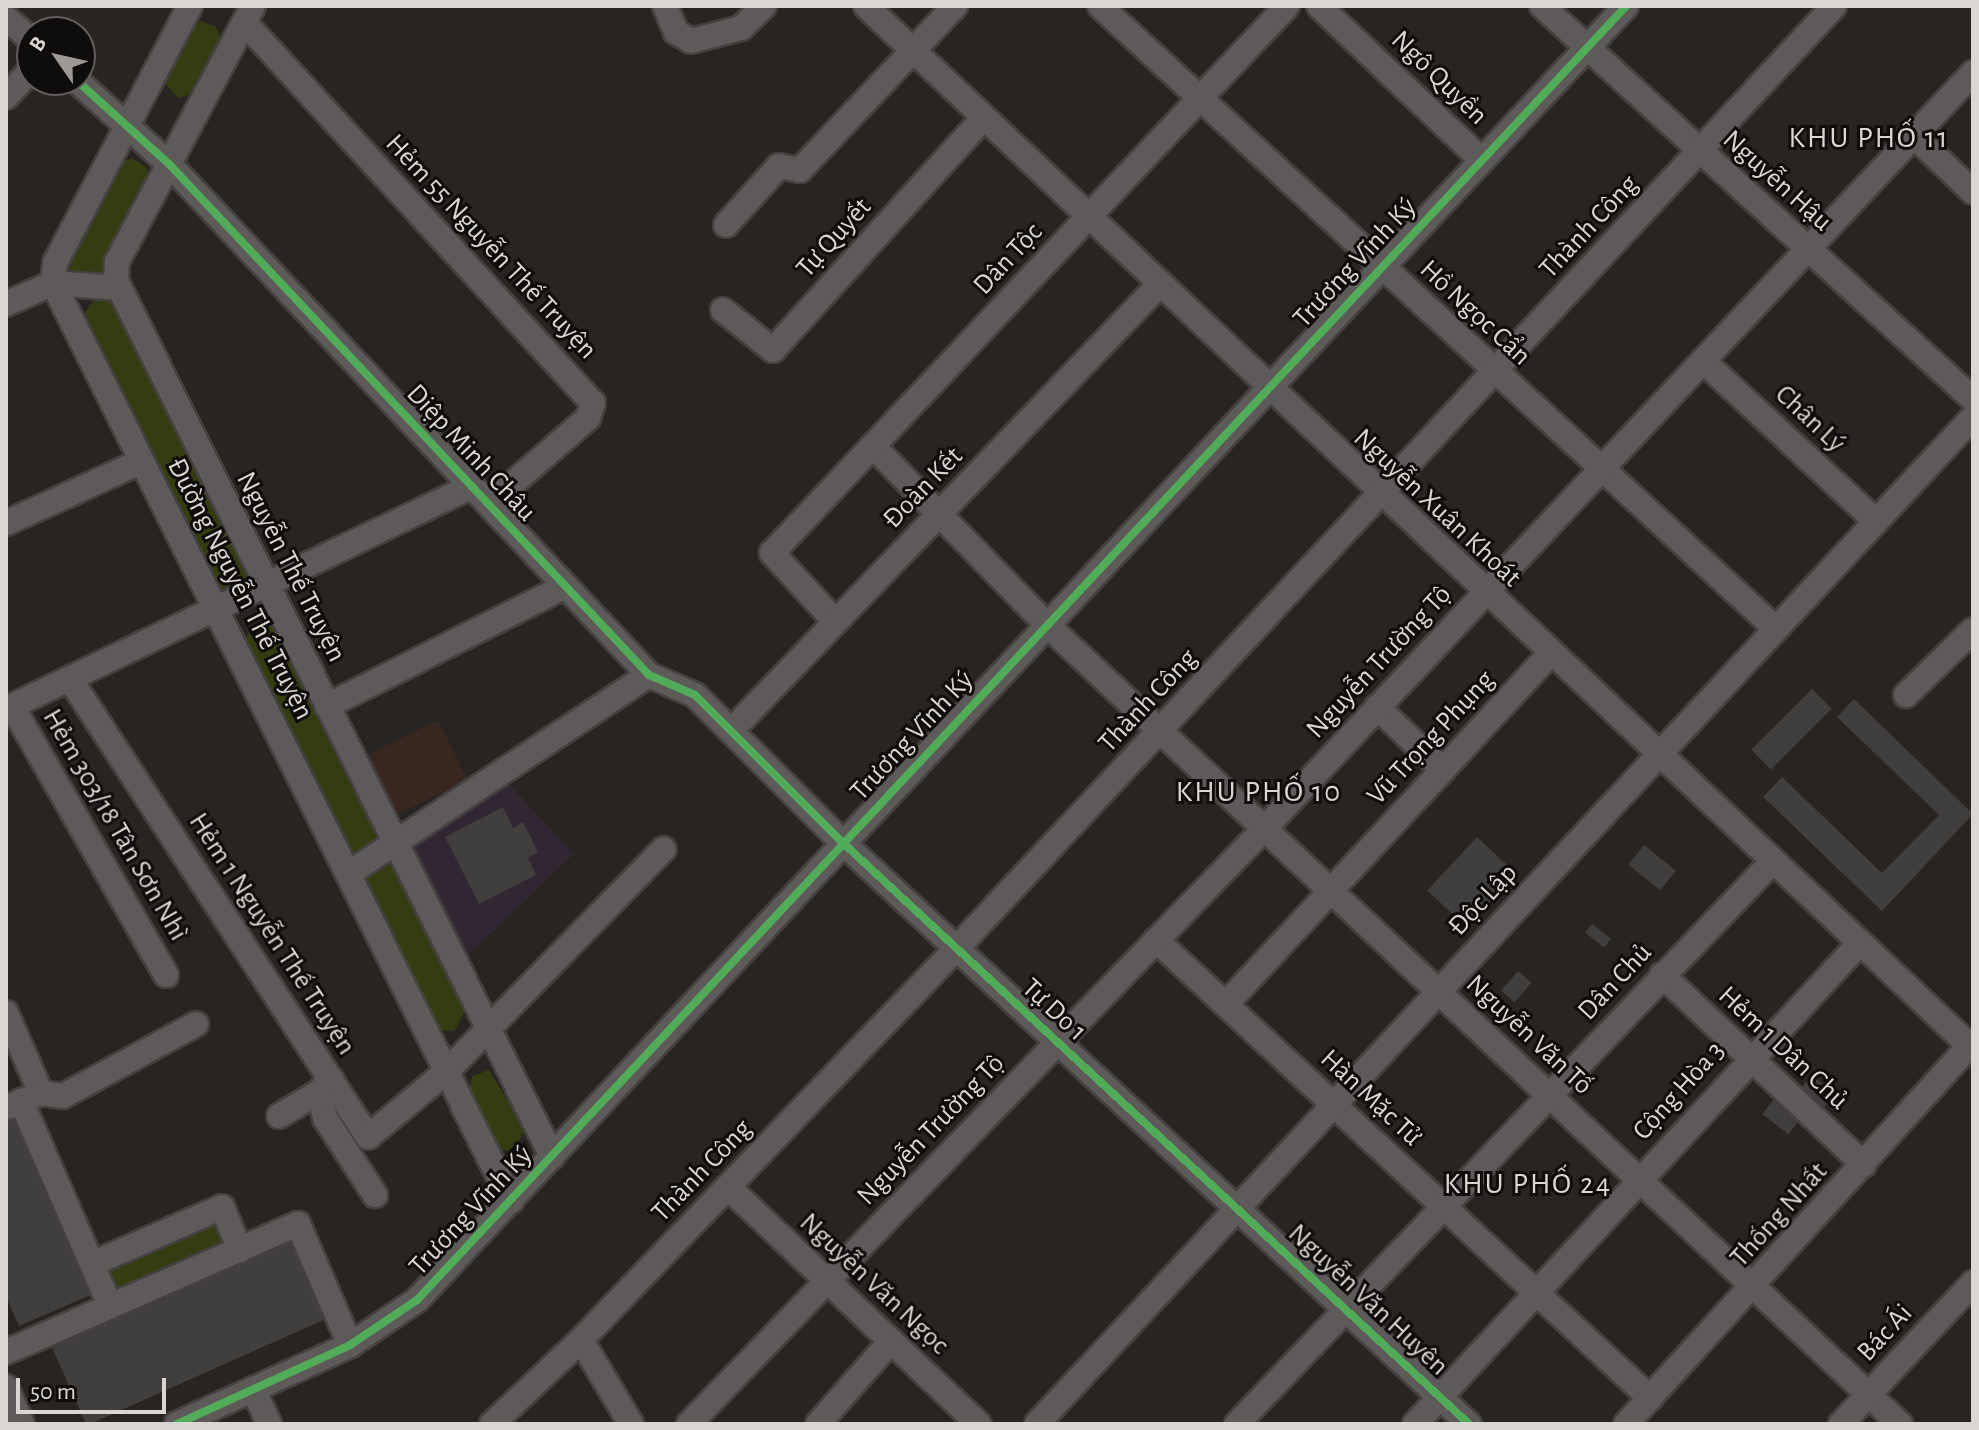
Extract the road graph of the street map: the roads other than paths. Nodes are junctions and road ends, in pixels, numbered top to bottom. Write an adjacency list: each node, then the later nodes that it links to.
1 (190, 6): 19 (street)
2 (665, 6): 3 (street)
3 (764, 6)
4 (866, 6): 14 (street, Nguyễn Xuân Khoát)
5 (955, 6): 14 (street)
6 (1100, 6): 17 (street, Hồ Ngọc Cẩn)
7 (1287, 6): 17 (street, Dân Tộc)
8 (1319, 6): 22 (street, Ngô Quyền)
9 (1542, 6): 13 (street, Nguyễn Hậu)
10 (1626, 6): 13 (street, Trương Vĩnh Ký)
11 (1834, 6): 21 (street, Thành Công)
12 (249, 14): 23 (street); 42 (street, Hẻm 55 Nguyễn Thế Truyện)
13 (1586, 48): 21 (street, Nguyễn Hậu); 22 (street, Trương Vĩnh Ký)
14 (913, 52): 18 (street, Nguyễn Xuân Khoát); 26 (street)
15 (1973, 73): 20 (street, Nguyễn Trường Tộ)
16 (94, 96): 19 (street, Diệp Minh Châu)
17 (1200, 98): 25 (street, Dân Tộc); 28 (street, Hồ Ngọc Cẩn)
18 (983, 118): 25 (street, Nguyễn Xuân Khoát); 33 (street, Tự Quyết)
19 (127, 126): 23 (street, Diệp Minh Châu); 29 (street)
20 (1914, 136): 24 (street); 27 (street, Nguyễn Trường Tộ)
21 (1699, 151): 27 (street, Nguyễn Hậu); 35 (street, Thành Công)
22 (1482, 160): 28 (street, Trương Vĩnh Ký)
23 (169, 164): 31 (street); 42 (street, Diệp Minh Châu)
24 (1973, 192)
25 (1087, 218): 30 (street, Nguyễn Xuân Khoát); 39 (street, Dân Tộc)
26 (726, 225)
27 (1808, 249): 34 (street, Nguyễn Trường Tộ); 37 (street, Nguyễn Hậu)
28 (1382, 267): 35 (street, Hồ Ngọc Cẩn); 36 (street, Trương Vĩnh Ký)
29 (53, 283): 31 (street); 32 (street); 40 (street, Đường Nguyễn Thế Truyện)
30 (1158, 286): 36 (street, Nguyễn Xuân Khoát); 44 (street, Đoàn Kết)
31 (119, 288): 47 (street, Nguyễn Thế Truyện)
32 (6, 304)
33 (723, 310)
34 (1703, 361): 41 (street, Nguyễn Trường Tộ); 45 (street, Chân Lý)
35 (1495, 373): 41 (street, Hồ Ngọc Cẩn); 43 (street, Thành Công)
36 (1267, 390): 43 (street, Nguyễn Xuân Khoát); 52 (street, Trương Vĩnh Ký)
37 (1973, 399)
38 (1973, 417): 45 (street, Độc Lập)
39 (873, 446): 44 (street, Nguyễn Văn Tố); 51 (street, Dân Tộc)
40 (142, 461): 46 (street); 50 (street, Đường Nguyễn Thế Truyện)
41 (1601, 470): 49 (street, Nguyễn Trường Tộ); 53 (street, Hồ Ngọc Cẩn)
42 (480, 495): 47 (street); 48 (street, Diệp Minh Châu)
43 (1381, 497): 49 (street, Nguyễn Xuân Khoát); 63 (street, Thành Công)
44 (939, 514): 51 (street, Đoàn Kết); 52 (street, Nguyễn Văn Tố)
45 (1876, 521): 53 (street, Độc Lập)
46 (6, 523)
47 (267, 585): 50 (street); 59 (street, Nguyễn Thế Truyện)
48 (566, 586): 56 (street, Diệp Minh Châu); 59 (street)
49 (1485, 593): 55 (street, Nguyễn Xuân Khoát); 60 (street, Nguyễn Trường Tộ)
50 (216, 610): 57 (street); 71 (street, Đường Nguyễn Thế Truyện)
51 (835, 621): 62 (street, Đoàn Kết)
52 (1047, 625): 63 (street, Nguyễn Văn Tố); 68 (street, Trương Vĩnh Ký)
53 (1776, 629): 64 (street, Độc Lập)
54 (1973, 630): 58 (street)
55 (1550, 654): 64 (street, Nguyễn Xuân Khoát); 65 (street, Vũ Trọng Phụng)
56 (649, 675): 62 (street, Diệp Minh Châu); 67 (street)
57 (70, 679): 61 (street); 87 (street, Hẻm 1 Nguyễn Thế Truyện)
58 (1906, 695)
59 (327, 706): 67 (street, Nguyễn Thế Truyện)
60 (1377, 707): 65 (street); 66 (street, Nguyễn Trường Tộ)
61 (9, 708): 76 (street, Hẻm 303/18 Tân Sơn Nhì)
62 (731, 731): 68 (street, Diệp Minh Châu)
63 (1160, 732): 66 (street, Nguyễn Văn Tố); 75 (street, Thành Công)
64 (1659, 755): 70 (street, Nguyễn Xuân Khoát); 78 (street, Độc Lập)
65 (1443, 770): 72 (street, Vũ Trọng Phụng)
66 (1263, 830): 72 (street, Nguyễn Văn Tố); 73 (street, Nguyễn Trường Tộ)
67 (395, 842): 71 (street); 82 (street, Nguyễn Thế Truyện)
68 (842, 842): 75 (street, Tự Do 1); 92 (street, Trương Vĩnh Ký)
69 (664, 849): 82 (street)
70 (1773, 861): 74 (street, Nguyễn Xuân Khoát); 77 (street, Dân Chủ)
71 (348, 874): 86 (street, Đường Nguyễn Thế Truyện)
72 (1330, 892): 78 (street, Nguyễn Văn Tố); 79 (street, Vũ Trọng Phụng)
73 (1156, 940): 79 (street, Hàn Mặc Tử); 83 (street, Nguyễn Trường Tộ)
74 (1860, 943): 84 (street, Nguyễn Xuân Khoát); 85 (street, Cộng Hòa 3)
75 (956, 949): 83 (street, Tự Do 1); 95 (street, Thành Công)
76 (166, 975)
77 (1662, 975): 85 (street, Hẻm 1 Dân Chủ); 88 (street, Dân Chủ)
78 (1438, 992): 88 (street, Nguyễn Văn Tố); 90 (street, Độc Lập)
79 (1226, 1004): 90 (street, Hàn Mặc Tử)
80 (6, 1013): 89 (street)
81 (196, 1024): 89 (street)
82 (488, 1028): 86 (street); 92 (street, Nguyễn Thế Truyện)
83 (1057, 1042): 99 (street, Tự Do 1); 102 (street, Nguyễn Trường Tộ)
84 (1972, 1046): 93 (street, Thống Nhất)
85 (1751, 1058): 93 (street, Hẻm 1 Dân Chủ); 94 (street, Cộng Hòa 3)
86 (447, 1071): 87 (street, Hẻm 1 Nguyễn Thế Truyện); 97 (street, Đường Nguyễn Thế Truyện)
87 (325, 1086): 91 (street); 96 (street)
88 (1550, 1096): 94 (street, Nguyễn Văn Tố); 98 (street, Dân Chủ)
89 (23, 1101): 101 (street)
90 (1334, 1104): 98 (street, Hàn Mặc Tử); 99 (street, Độc Lập)
91 (279, 1116)
92 (552, 1156): 97 (street, Trương Vĩnh Ký)
93 (1864, 1165): 104 (street, Thống Nhất)
94 (1639, 1180): 104 (street, Nguyễn Văn Tố); 105 (street, Cộng Hòa 3)
95 (728, 1187): 102 (street, Nguyễn Văn Ngọc); 108 (street, Thành Công)
96 (375, 1195)
97 (511, 1201): 110 (street, Trương Vĩnh Ký)
98 (1445, 1206): 105 (street, Hàn Mặc Tử); 107 (street, Dân Chủ)
99 (1237, 1209): 107 (street, Nguyễn Văn Huyên); 125 (street, Độc Lập)
100 (240, 1250): 101 (street); 106 (street); 110 (street)
101 (92, 1264): 106 (street)
102 (827, 1281): 109 (street, Nguyễn Văn Ngọc); 122 (street, Nguyễn Trường Tộ)
103 (1973, 1283): 114 (street, Bác Ái)
104 (1754, 1288): 114 (street, Nguyễn Văn Tố); 116 (street, Thống Nhất)
105 (1536, 1291): 115 (street, Cộng Hòa 3); 116 (street, Hàn Mặc Tử)
106 (110, 1306): 111 (street)
107 (1345, 1307): 115 (street, Nguyễn Văn Huyên); 126 (street, Dân Chủ)
108 (581, 1340): 120 (street, Thành Công); 121 (street)
109 (891, 1341): 123 (street); 124 (street, Nguyễn Văn Ngọc)
110 (350, 1345): 113 (street, Trương Vĩnh Ký)
111 (6, 1352)
112 (6, 1387): 117 (street)
113 (253, 1389): 118 (street, Trương Vĩnh Ký); 119 (street)
114 (1869, 1395): 130 (street, Bác Ái); 131 (street, Nguyễn Văn Tố)
115 (1440, 1397): 127 (street, Cộng Hòa 3); 128 (street, Nguyễn Văn Huyên)
116 (1650, 1398): 129 (street, Thống Nhất)
117 (22, 1424)
118 (177, 1424)
119 (269, 1424)
120 (492, 1424)
121 (631, 1424)
122 (689, 1424)
123 (818, 1424)
124 (979, 1424)
125 (1037, 1424)
126 (1237, 1424)
127 (1415, 1424)
128 (1469, 1424)
129 (1626, 1424)
130 (1841, 1424)
131 (1900, 1424)

